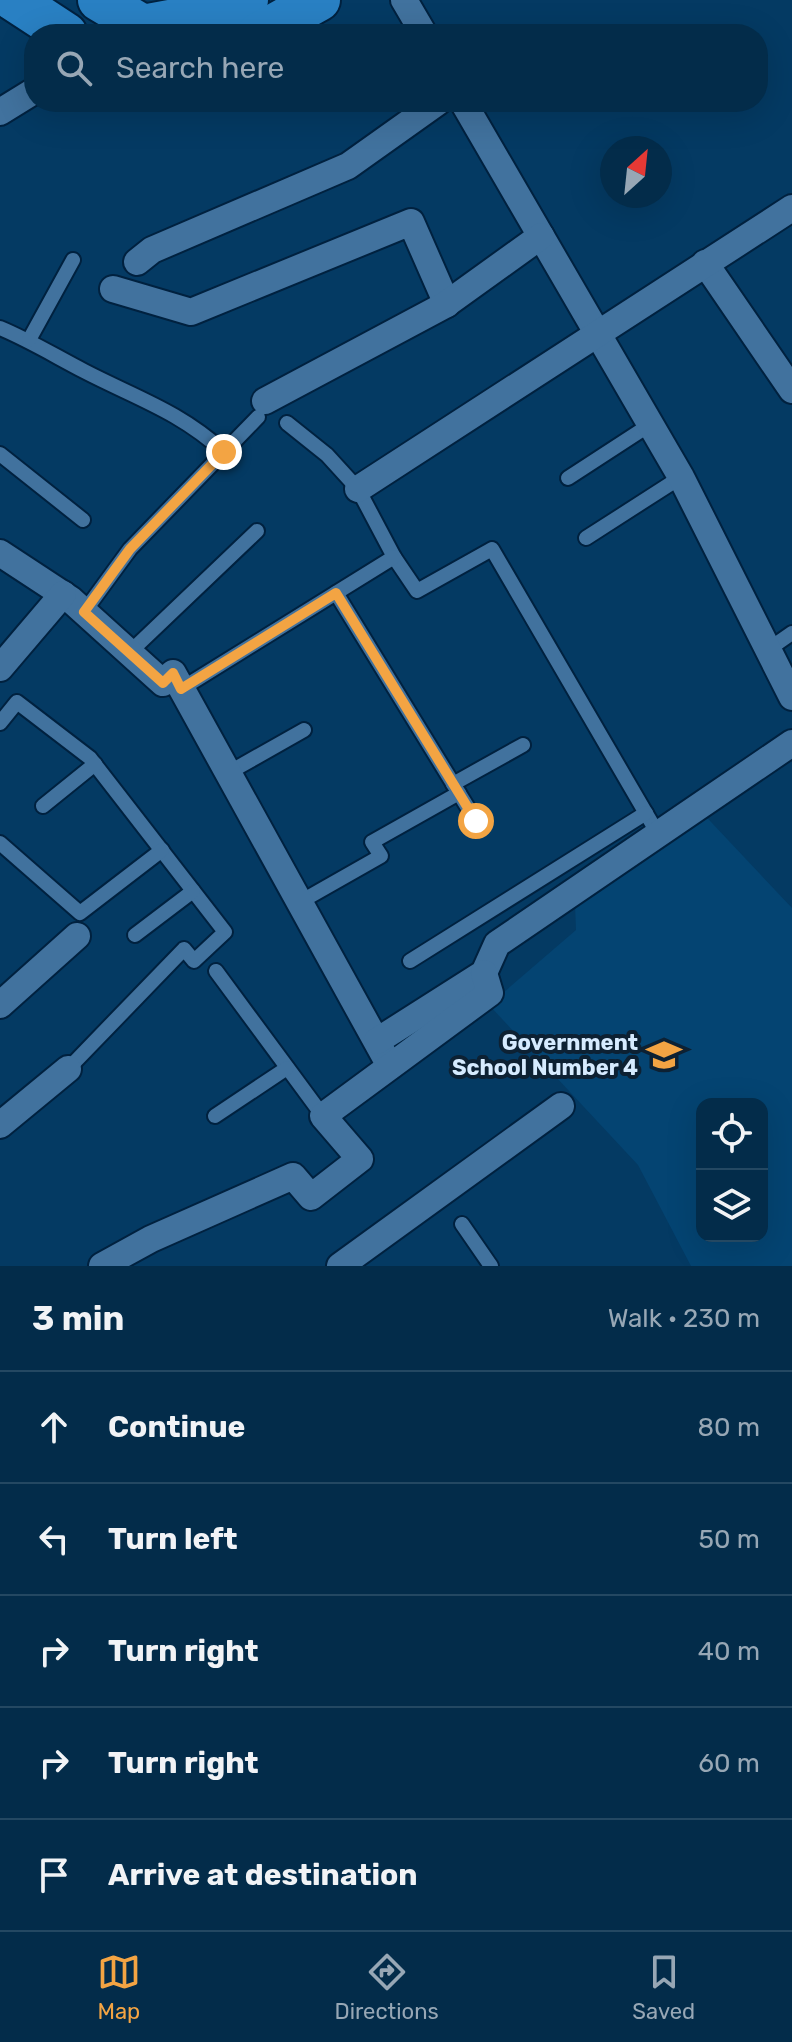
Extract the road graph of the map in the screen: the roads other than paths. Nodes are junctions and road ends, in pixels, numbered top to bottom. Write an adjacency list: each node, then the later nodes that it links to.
1 (14, 0): 7 (main road)
2 (99, 0): 8 (main road)
3 (247, 0): 6 (main road)
4 (319, 0): 10 (main road)
5 (404, 0): 11 (street)
6 (189, 8): 9 (main road)
7 (51, 24)
8 (140, 24)
9 (148, 24)
10 (276, 24)
11 (418, 24)
12 (24, 97): 13 (street)
13 (0, 112)
14 (424, 112): 19 (street)
15 (469, 112): 17 (street)
16 (792, 208): 20 (street)
17 (541, 236): 22 (street); 24 (street)
18 (73, 260): 25 (lane)
19 (137, 262)
20 (705, 263): 24 (street); 26 (street)
21 (113, 289): 22 (street)
22 (447, 304): 27 (street)
23 (0, 328): 25 (lane)
24 (597, 332): 29 (street); 34 (street)
25 (29, 340): 30 (lane)
26 (792, 390)
27 (261, 409): 30 (lane)
28 (287, 423): 34 (lane)
29 (651, 424): 32 (street); 33 (lane)
30 (224, 452): 42 (lane)
31 (0, 454): 35 (lane)
32 (681, 477): 37 (lane); 44 (street)
33 (568, 478)
34 (358, 489): 39 (lane)
35 (83, 520)
36 (257, 531): 45 (lane)
37 (586, 538)
38 (0, 553): 41 (street)
39 (394, 557): 40 (lane); 58 (lane)
40 (336, 593): 47 (lane); 55 (lane)
41 (63, 594): 42 (street); 46 (street)
42 (84, 612): 45 (street)
43 (792, 633): 44 (lane)
44 (769, 649): 48 (street)
45 (129, 653): 47 (street)
46 (0, 668)
47 (181, 689): 54 (street)
48 (792, 697)
49 (0, 723): 53 (lane)
50 (304, 730): 54 (lane)
51 (792, 743): 58 (street)
52 (523, 745): 55 (lane)
53 (95, 764): 56 (lane); 60 (lane)
54 (228, 773): 62 (street)
55 (456, 789): 57 (lane); 62 (lane)
56 (43, 806)
57 (476, 821)
58 (652, 824): 65 (lane); 67 (street)
59 (0, 843): 60 (lane)
60 (162, 850): 61 (lane)
61 (193, 891): 63 (lane); 72 (lane)
62 (300, 902): 69 (street)
63 (135, 935)
64 (77, 936): 68 (street)
65 (410, 961)
66 (216, 971): 71 (lane)
67 (484, 973): 69 (street); 70 (street)
68 (0, 1005)
69 (377, 1041): 70 (street)
70 (390, 1066): 75 (street)
71 (287, 1068): 74 (lane); 75 (lane)
72 (68, 1069): 76 (street)
73 (561, 1106): 79 (street)
74 (215, 1116)
75 (323, 1116): 78 (street)
76 (0, 1125)
77 (462, 1224): 80 (lane)
78 (103, 1266)
79 (340, 1266)
80 (491, 1266)

